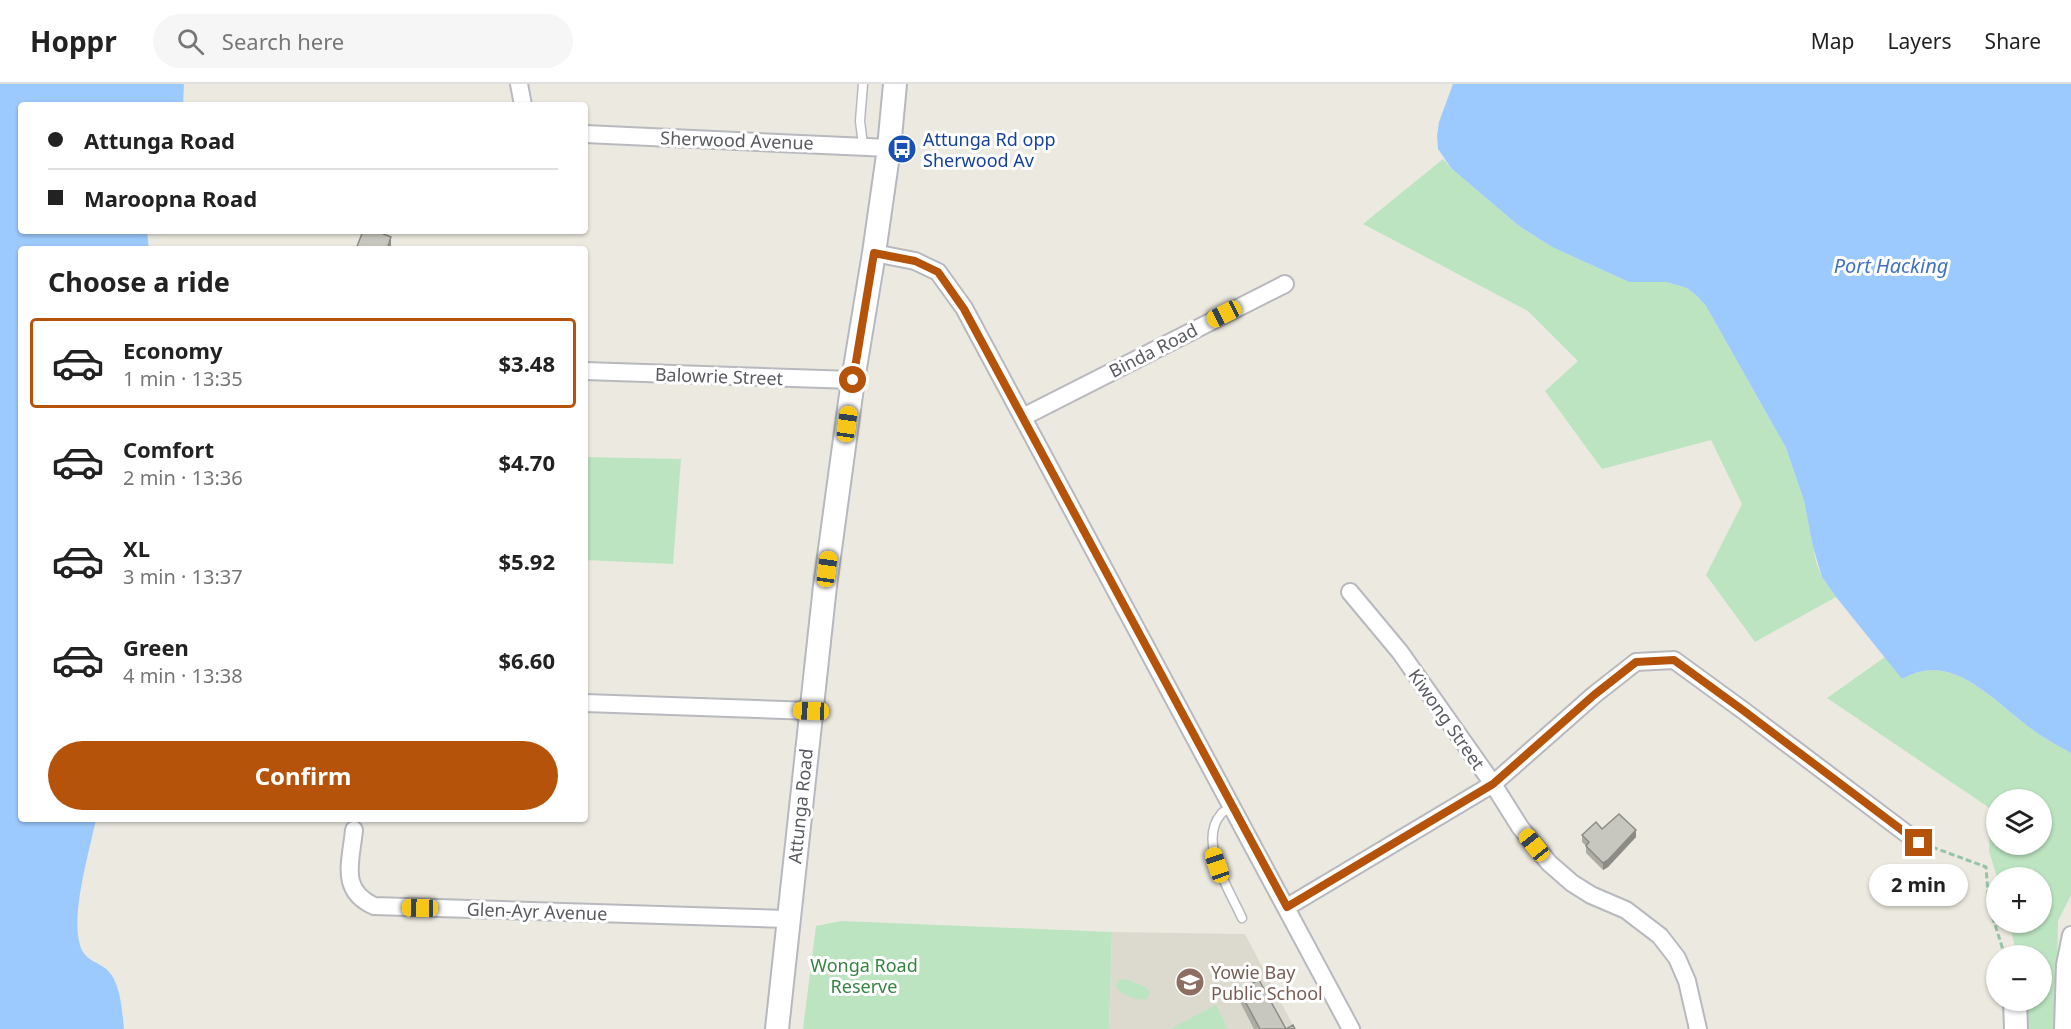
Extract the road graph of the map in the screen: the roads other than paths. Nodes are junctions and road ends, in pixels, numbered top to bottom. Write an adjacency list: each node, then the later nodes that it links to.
1 (519, 84): 4 (street)
2 (863, 84): 6 (lane)
3 (895, 84): 7 (street, Attunga Road)
4 (522, 102)
5 (588, 134): 6 (street, Sherwood Avenue)
6 (863, 145): 7 (street, Sherwood Avenue)
7 (889, 148): 8 (street, Attunga Road)
8 (874, 253): 11 (street, Attunga Road); 12 (street)
9 (1284, 284): 12 (street, Binda Road)
10 (588, 371): 11 (street, Balowrie Street)
11 (853, 380): 15 (street, Attunga Road)
12 (1023, 417): 17 (street)
13 (1350, 592): 16 (street, Kiwong Street)
14 (588, 703): 15 (street)
15 (811, 711): 22 (street, Attunga Road)
16 (1493, 784): 19 (street); 20 (street); 27 (street, Kiwong Street)
17 (1232, 807): 20 (street); 21 (lane)
18 (354, 830): 22 (street, Glen-Ayr Avenue)
19 (1919, 843)
20 (1287, 907): 26 (street)
21 (1242, 918)
22 (788, 919): 25 (street, Attunga Road)
23 (2071, 935): 29 (street)
24 (2015, 1011): 28 (street)
25 (777, 1029)
26 (1351, 1029)
27 (1698, 1029)
28 (2016, 1029)
29 (2063, 1029)

